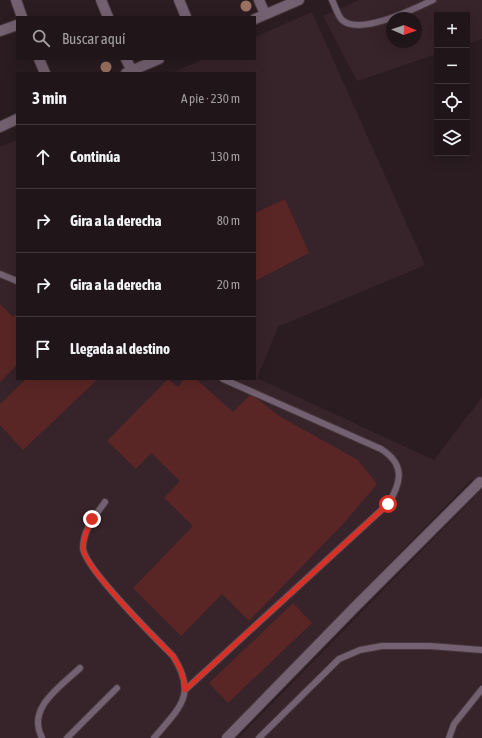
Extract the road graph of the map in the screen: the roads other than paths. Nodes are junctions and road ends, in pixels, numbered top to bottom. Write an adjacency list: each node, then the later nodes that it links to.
1 (16, 0): 9 (street)
2 (101, 0): 10 (street)
3 (179, 0): 11 (street)
4 (259, 0): 8 (street)
5 (299, 0): 8 (street)
6 (332, 0): 7 (lane)
7 (433, 0)
8 (265, 14): 12 (street)
9 (22, 16)
10 (108, 16)
11 (186, 16)
12 (256, 18)
13 (16, 25): 14 (street)
14 (0, 32)
15 (39, 60): 18 (street)
16 (126, 60): 19 (street)
17 (157, 60): 19 (street)
18 (45, 72)
19 (129, 72)
20 (16, 119): 21 (street)
21 (0, 127)
22 (0, 274): 23 (lane)
23 (16, 281)
24 (225, 380): 31 (lane)
25 (481, 481): 35 (street)
26 (105, 502): 31 (lane)
27 (482, 650): 36 (lane)
28 (80, 668): 32 (lane)
29 (118, 688): 33 (lane)
30 (482, 689): 37 (lane)
31 (185, 690): 34 (lane)
32 (42, 738)
33 (67, 738)
34 (154, 738)
35 (227, 738)
36 (259, 738)
37 (449, 738)

